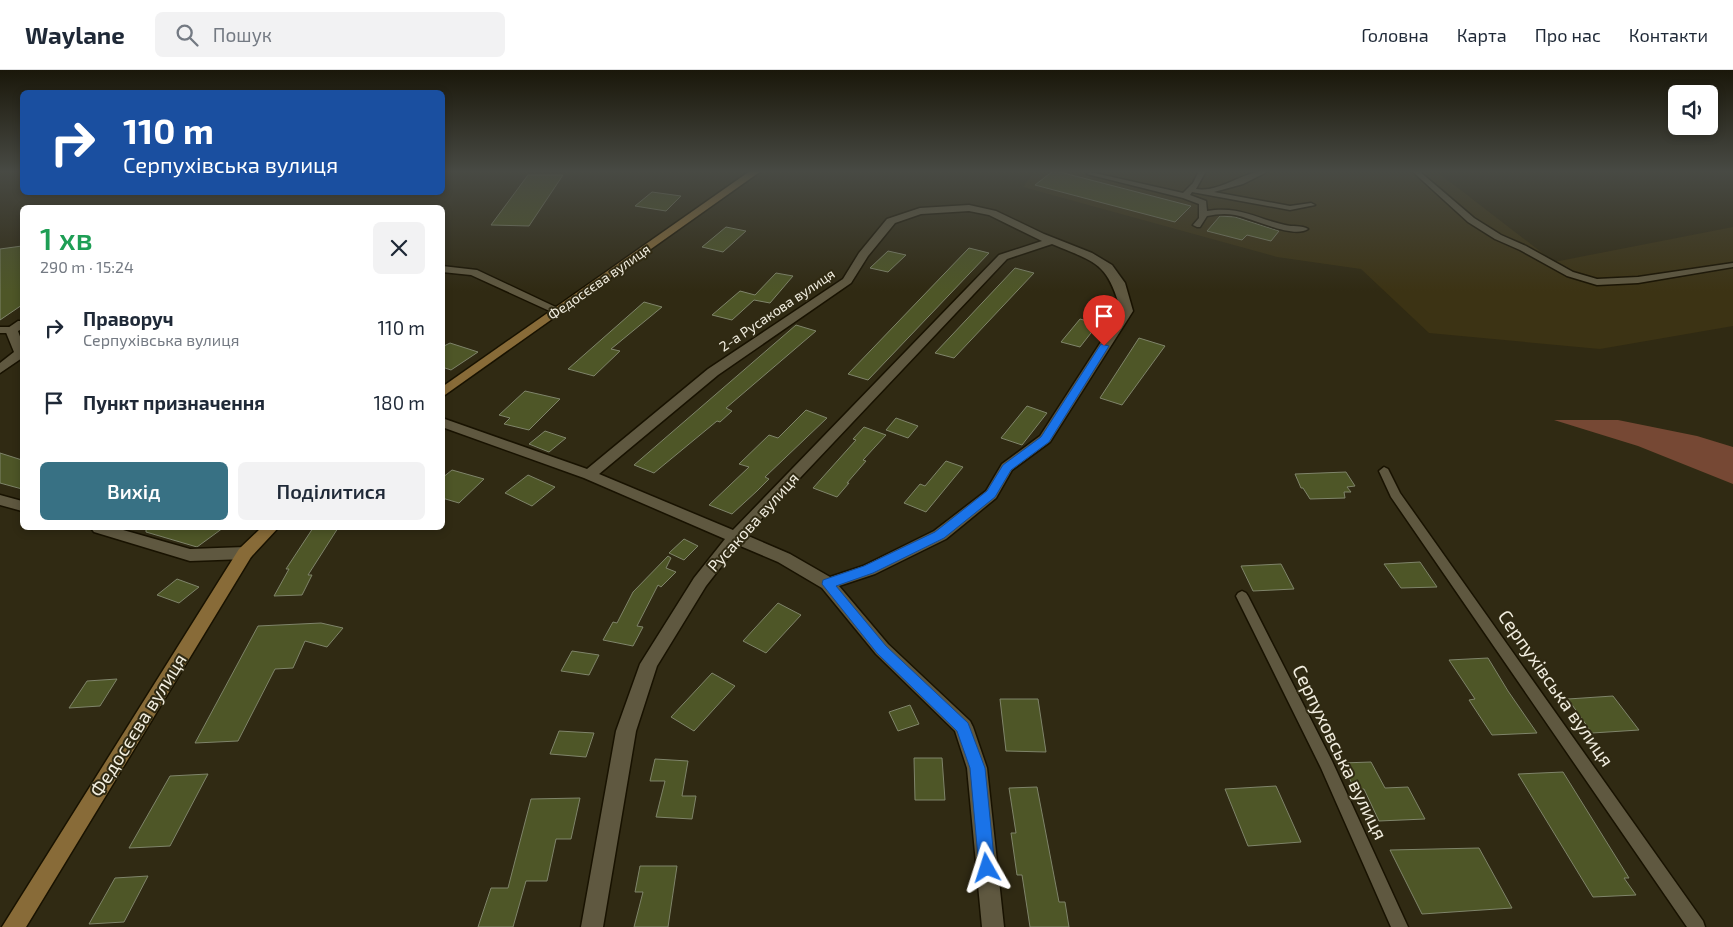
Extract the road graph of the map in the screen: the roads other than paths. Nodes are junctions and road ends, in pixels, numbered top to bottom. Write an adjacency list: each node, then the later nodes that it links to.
1 (700, 211): 12 (main road, Федосєєва вулиця)
2 (920, 211): 21 (street, 2-а Русакова вулиця)
3 (983, 211): 9 (street, 2-а Русакова вулиця)
4 (1203, 211): 6 (lane)
5 (1461, 211): 10 (lane)
6 (1203, 214): 7 (lane); 8 (lane)
7 (1197, 224)
8 (1304, 229)
9 (1052, 241): 26 (street, Русакова вулиця); 28 (street, 2-а Русакова вулиця)
10 (1733, 265)
11 (445, 269): 12 (street)
12 (558, 312): 18 (main road, Федосєєва вулиця)
13 (20, 325): 14 (street)
14 (5, 330): 15 (street)
15 (20, 350)
16 (20, 354): 17 (street)
17 (0, 369)
18 (445, 391)
19 (445, 423): 21 (street)
20 (1384, 471): 34 (lane, Серпухівська вулиця)
21 (589, 475): 26 (street)
22 (0, 500): 23 (street)
23 (20, 505)
24 (106, 530): 27 (street)
25 (268, 530): 27 (main road, Федосєєва вулиця)
26 (735, 537): 28 (street); 31 (street, Русакова вулиця)
27 (245, 552): 30 (main road, Федосєєва вулиця)
28 (828, 584): 32 (street)
29 (1242, 596): 33 (lane, Серпуховська вулиця)
30 (13, 927)
31 (592, 927)
32 (993, 927)
33 (1400, 927)
34 (1696, 927)

